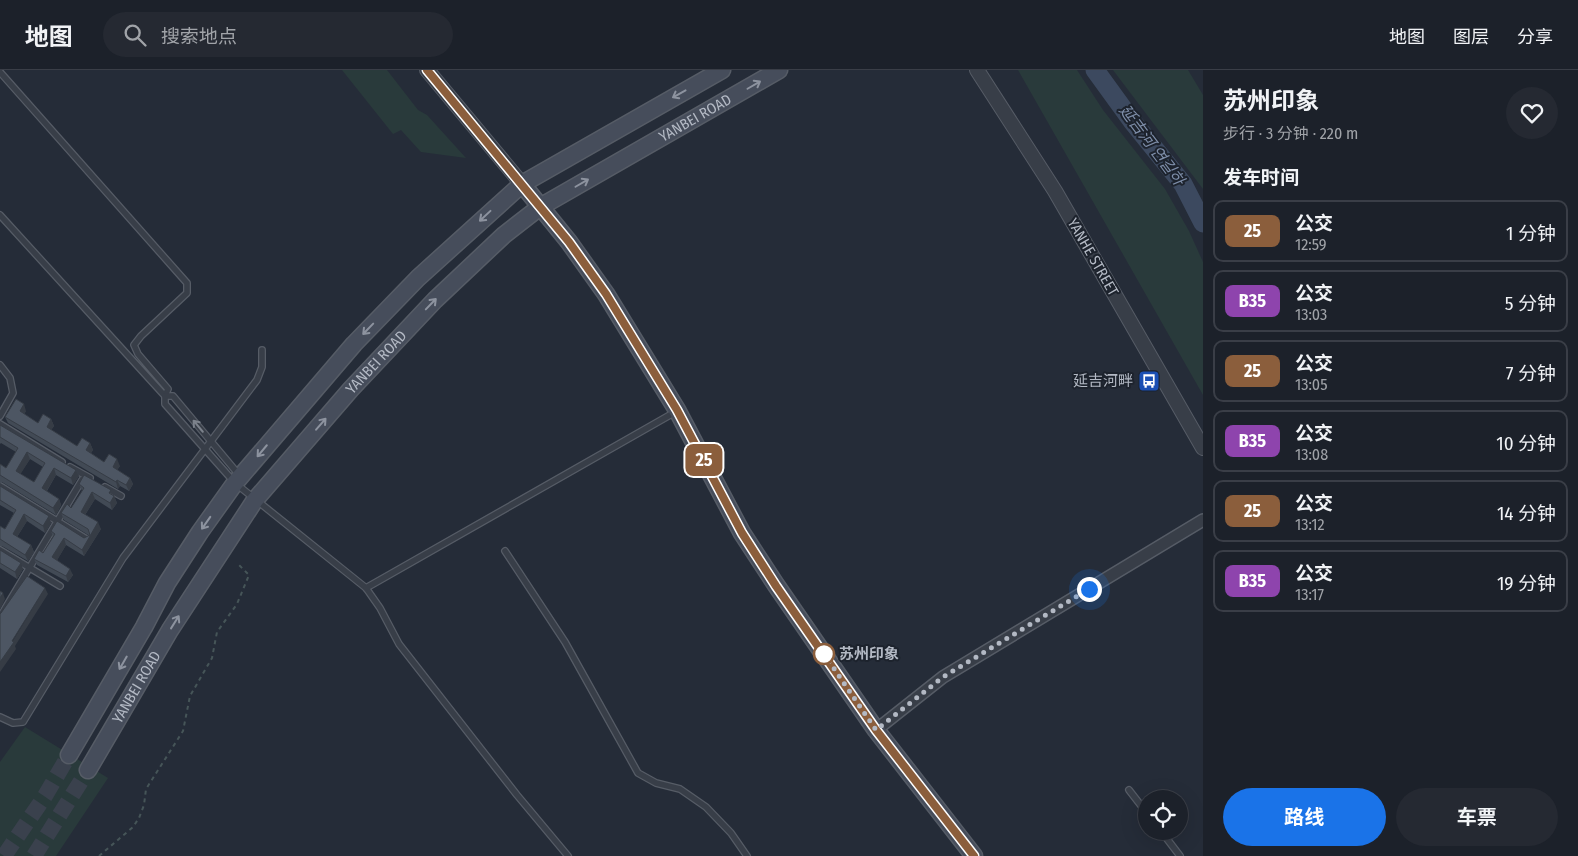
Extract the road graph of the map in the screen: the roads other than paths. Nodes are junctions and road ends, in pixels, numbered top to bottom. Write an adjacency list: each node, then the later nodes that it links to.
1 (427, 70): 6 (street)
2 (722, 70): 6 (main road, YANBEI ROAD, one-way to 6)
3 (779, 70): 7 (main road, YANBEI ROAD, one-way to 3)
4 (977, 70): 17 (street, YANHE STREET)
5 (0, 72): 11 (lane)
6 (522, 184): 7 (main road); 20 (main road, YANBEI ROAD, one-way to 20)
7 (540, 207): 12 (main road); 24 (main road, YANBEI ROAD, one-way to 7)
8 (0, 216): 11 (lane)
9 (262, 350): 15 (lane)
10 (0, 365): 13 (lane)
11 (165, 396): 15 (lane, one-way to 11); 16 (lane)
12 (677, 410): 32 (lane); 35 (main road)
13 (0, 416)
14 (0, 424): 18 (lane)
15 (210, 440): 16 (lane); 20 (lane)
16 (204, 448): 20 (lane); 34 (lane)
17 (1203, 448)
18 (85, 475): 19 (lane); 26 (lane)
19 (94, 480)
20 (238, 480): 24 (lane); 36 (main road, YANBEI ROAD, one-way to 36)
21 (101, 485): 23 (lane)
22 (0, 486): 26 (lane)
23 (121, 496)
24 (255, 500): 32 (lane); 37 (main road, YANBEI ROAD, one-way to 24)
25 (1203, 520): 35 (street)
26 (58, 522): 27 (lane); 30 (lane)
27 (88, 540)
28 (0, 550): 30 (lane)
29 (506, 551): 42 (lane)
30 (30, 568): 31 (lane); 33 (lane)
31 (60, 586)
32 (366, 588): 41 (lane)
33 (1, 615)
34 (0, 717)
35 (876, 730): 43 (main road)
36 (69, 755)
37 (88, 770)
38 (1129, 790): 39 (lane)
39 (1138, 802)
40 (1168, 840): 44 (lane)
41 (568, 856)
42 (747, 856)
43 (974, 856)
44 (1180, 856)

